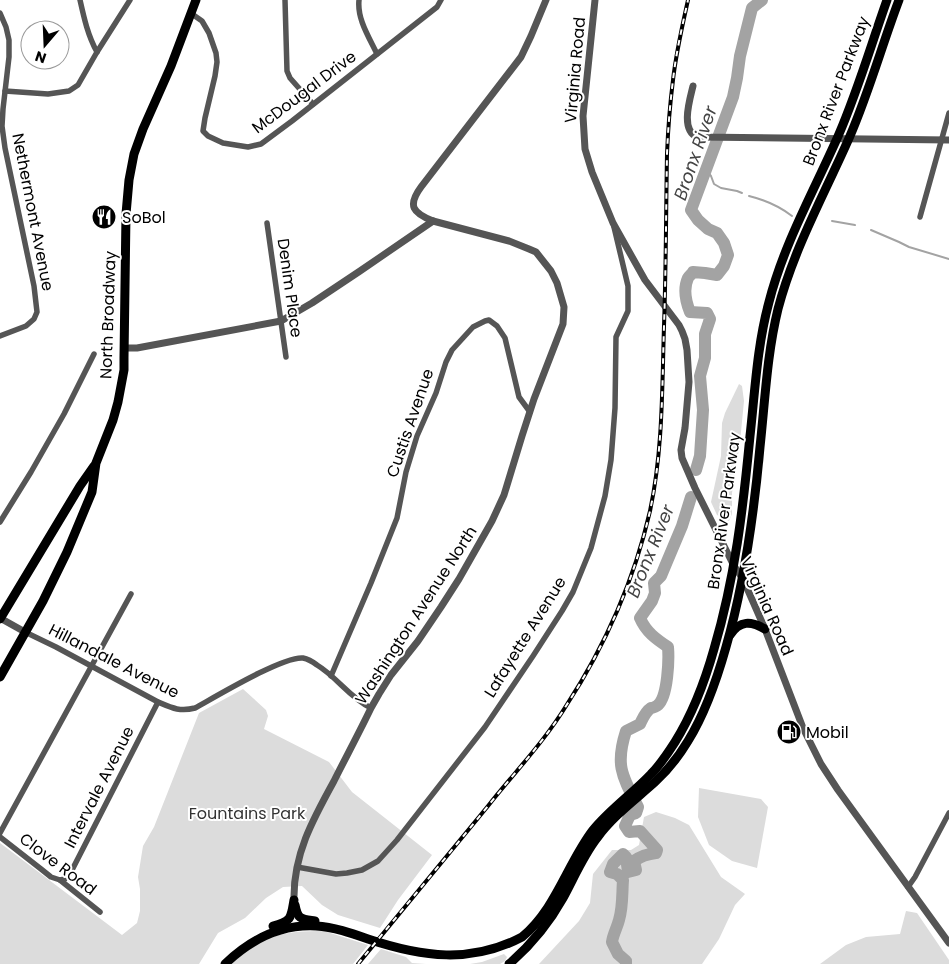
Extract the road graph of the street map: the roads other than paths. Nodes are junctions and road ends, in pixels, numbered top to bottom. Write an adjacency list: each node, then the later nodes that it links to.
1 (80, 0): 13 (street)
2 (130, 0): 13 (street)
3 (196, 0): 12 (main road, North Broadway)
4 (285, 0): 17 (street)
5 (359, 0): 14 (street)
6 (441, 0): 14 (street, McDougal Drive)
7 (546, 0): 24 (street, Washington Avenue North)
8 (595, 0): 26 (street, Virginia Road)
9 (887, 0): 19 (main road, Bronx River Parkway)
10 (899, 0): 20 (main road, Bronx River Parkway)
11 (0, 13): 16 (street, Nethermont Avenue)
12 (192, 14): 17 (street, McDougal Drive); 29 (main road, North Broadway)
13 (97, 52): 16 (street)
14 (377, 54): 17 (street, McDougal Drive)
15 (693, 86): 19 (street)
16 (5, 91): 28 (street, Nethermont Avenue)
17 (314, 104)
18 (949, 113): 22 (street)
19 (836, 139): 20 (street); 35 (main road, Bronx River Parkway)
20 (849, 139): 22 (street); 36 (main road, Bronx River Parkway)
21 (949, 140): 22 (street)
22 (941, 141): 23 (street)
23 (920, 217)
24 (433, 221): 27 (street); 32 (street, Washington Avenue North)
25 (267, 223): 27 (street, Denim Place)
26 (613, 223): 35 (street, Virginia Road); 52 (street, Lafayette Avenue)
27 (281, 321): 29 (street); 31 (street, Denim Place)
28 (0, 336)
29 (125, 348): 33 (main road, North Broadway)
30 (94, 354): 34 (street)
31 (286, 357)
32 (530, 412): 43 (street, Custis Avenue); 46 (street, Washington Avenue North)
33 (96, 463): 38 (main road); 40 (main road, North Broadway)
34 (0, 522)
35 (734, 566): 36 (street, Virginia Road); 47 (main road, Bronx River Parkway)
36 (743, 578): 39 (street, Virginia Road); 41 (main road, Bronx River Parkway)
37 (131, 594): 42 (street)
38 (0, 619): 40 (street, Hillandale Avenue)
39 (764, 629): 41 (main road); 54 (street, Virginia Road)
40 (26, 632): 42 (street, Hillandale Avenue); 44 (main road, North Broadway)
41 (729, 637): 47 (main road, Bronx River Parkway)
42 (91, 666): 45 (street, Hillandale Avenue); 50 (street)
43 (331, 676): 45 (street, Hillandale Avenue); 46 (street, Hillandale Avenue)
44 (0, 677)
45 (158, 702): 53 (street, Intervale Avenue)
46 (371, 708): 52 (street, Washington Avenue North)
47 (642, 788): 48 (main road, Bronx River Parkway)
48 (625, 803): 57 (main road, Bronx River Parkway); 60 (main road, Bronx River Parkway)
49 (949, 813): 54 (street)
50 (0, 833)
51 (0, 838): 53 (street, Clove Road)
52 (297, 867): 55 (street, Washington Avenue North)
53 (60, 880): 56 (street, Clove Road)
54 (908, 887): 58 (street, Virginia Road)
55 (294, 900): 57 (main road); 59 (main road)
56 (100, 912)
57 (352, 934): 59 (main road, Bronx River Parkway)
58 (949, 943)
59 (228, 961)
60 (509, 964)

